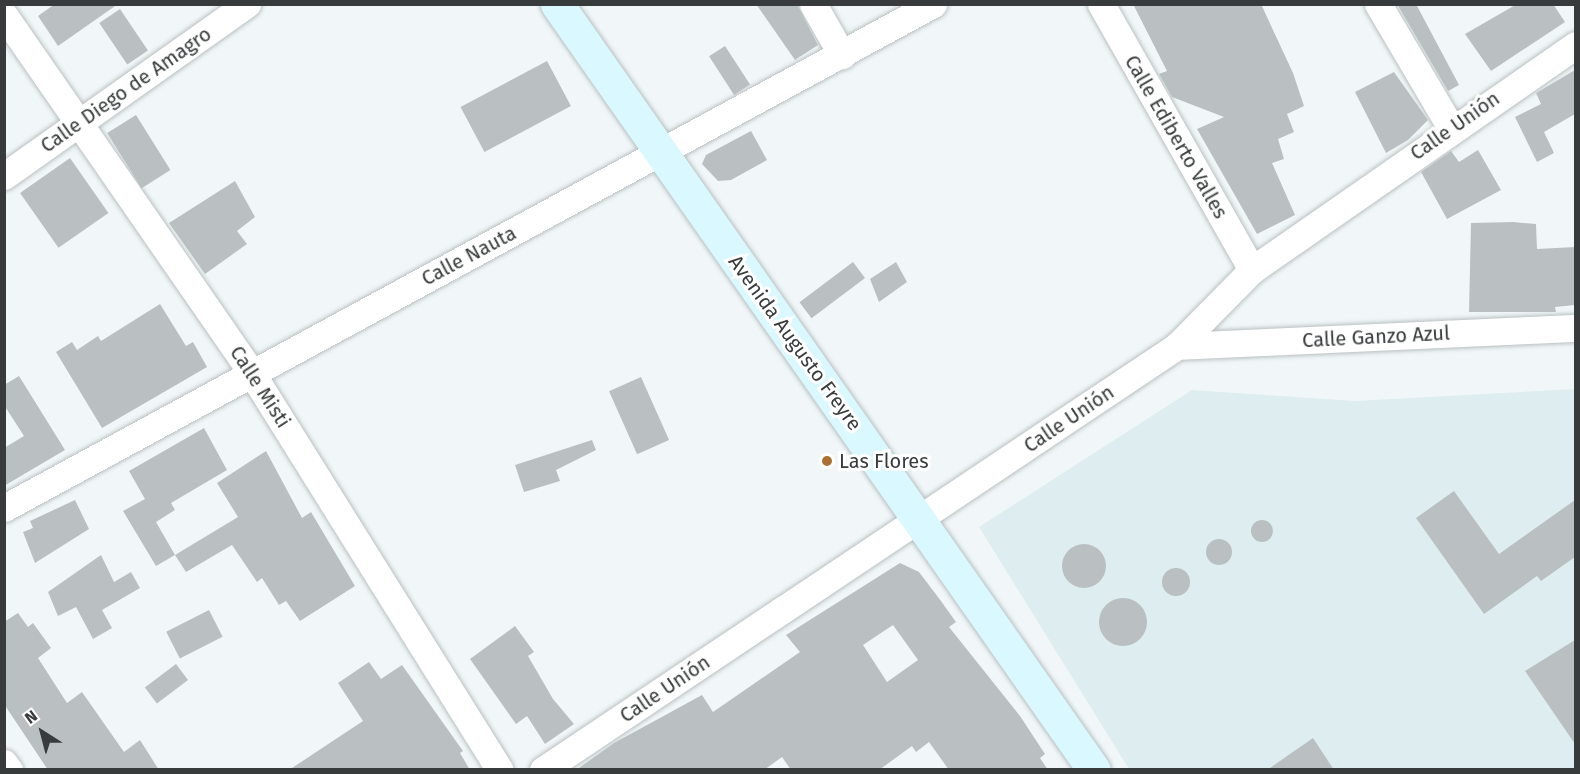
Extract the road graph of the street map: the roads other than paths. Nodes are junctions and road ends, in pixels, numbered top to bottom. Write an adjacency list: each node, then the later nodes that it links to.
1 (247, 4): 10 (street, Calle Diego de Amagro)
2 (557, 4): 12 (main road, Avenida Augusto Freyre)
3 (813, 4): 9 (street)
4 (933, 4): 9 (street, Calle Nauta)
5 (1101, 4): 14 (street, Calle Ediberto Valles)
6 (1378, 4): 11 (street)
7 (4, 15): 10 (street, Calle Misti)
8 (1575, 45): 11 (street, Calle Unión)
9 (842, 55): 12 (street, Calle Nauta)
10 (79, 123): 13 (street, Calle Diego de Amagro); 17 (street, Calle Misti)
11 (1450, 128): 14 (street, Calle Unión)
12 (660, 154): 17 (street, Calle Nauta); 19 (main road, Avenida Augusto Freyre)
13 (4, 176)
14 (1252, 270): 16 (street, Calle Unión)
15 (1575, 328): 16 (street, Calle Ganzo Azul)
16 (1177, 346): 19 (street, Calle Unión)
17 (251, 372): 18 (street, Calle Nauta); 22 (street, Calle Misti)
18 (4, 508)
19 (921, 519): 23 (street, Calle Unión); 24 (main road, Avenida Augusto Freyre)
20 (4, 763): 21 (street)
21 (9, 770)
22 (501, 770)
23 (543, 770)
24 (1094, 770)

